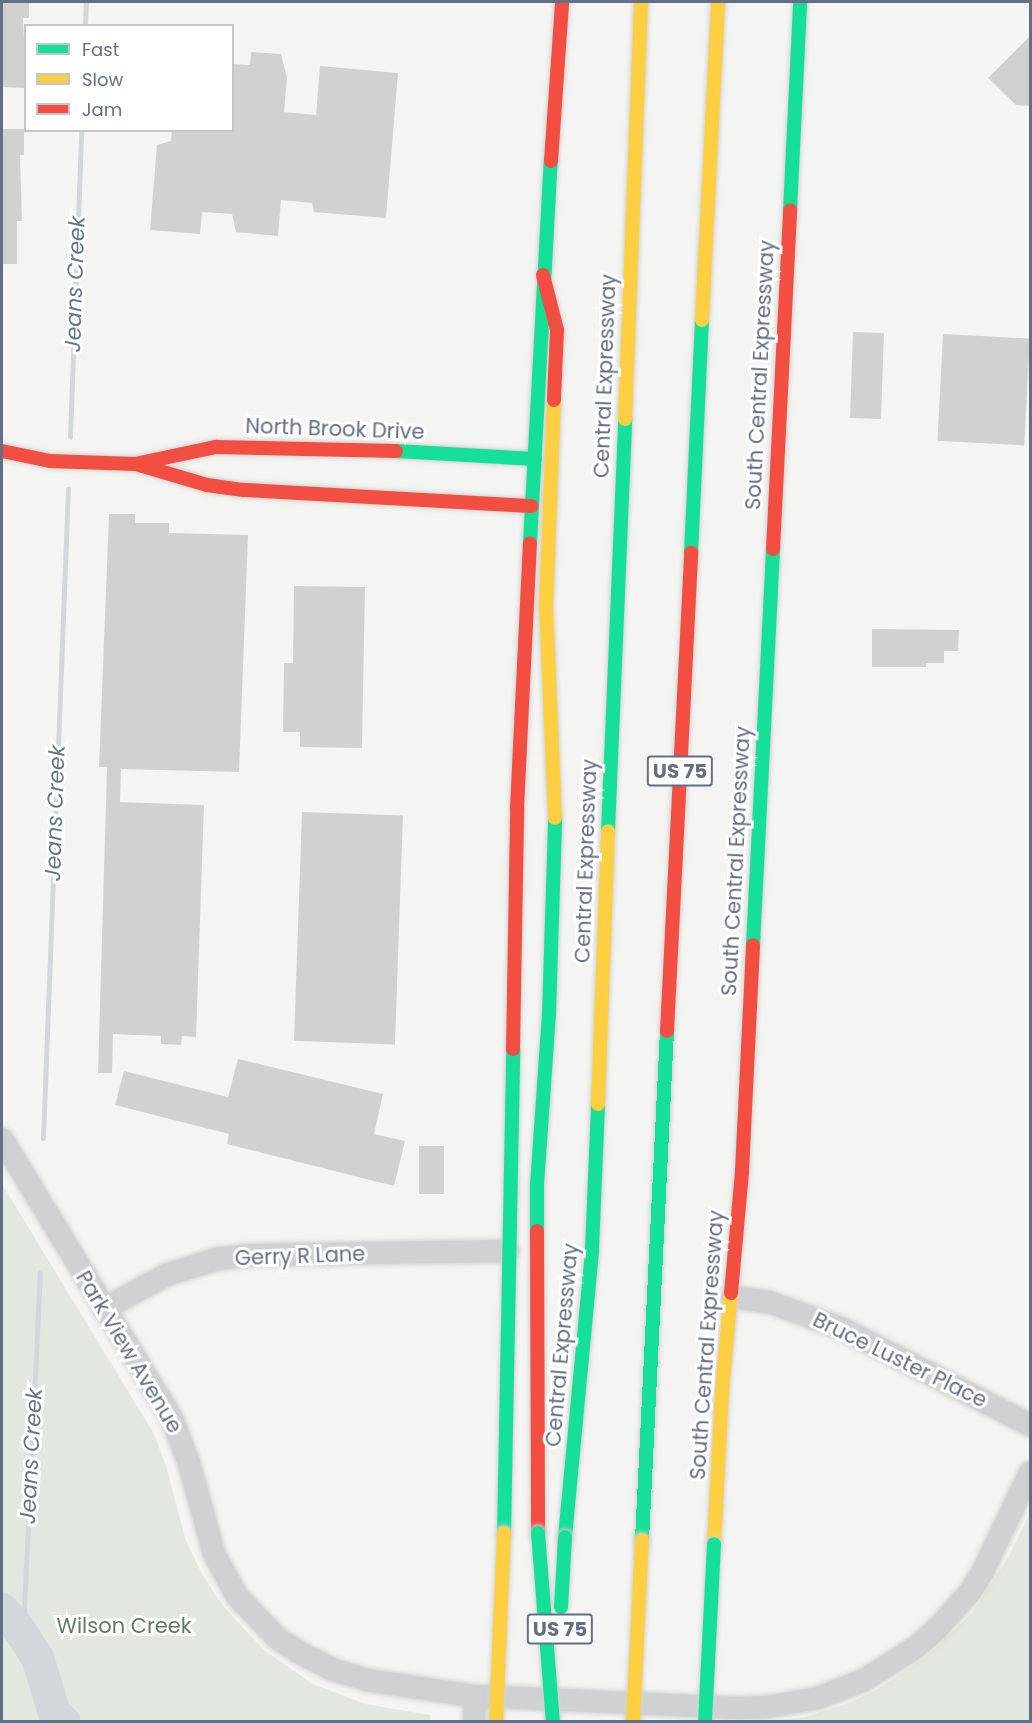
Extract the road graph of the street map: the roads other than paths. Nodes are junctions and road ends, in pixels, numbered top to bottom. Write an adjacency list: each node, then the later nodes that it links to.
1 (562, 2): 5 (main road)
2 (641, 2): 19 (main road, Central Expressway / US 75, bridge)
3 (718, 2): 20 (main road, US 75, bridge)
4 (800, 2): 12 (main road, South Central Expressway)
5 (543, 275): 7 (main road); 19 (main road, bridge)
6 (2, 451): 8 (main road, North Brook Drive)
7 (535, 459): 8 (main road, North Brook Drive); 9 (main road)
8 (135, 464): 9 (main road, North Brook Drive)
9 (532, 506): 11 (main road)
10 (2, 1140): 13 (street, Park View Avenue)
11 (508, 1251): 13 (street, Gerry R Lane); 18 (main road, bridge)
12 (732, 1297): 14 (street, Bruce Luster Place); 21 (main road, South Central Expressway, bridge)
13 (104, 1309): 16 (street, Park View Avenue)
14 (1030, 1425)
15 (1030, 1473): 16 (street, Park View Avenue)
16 (475, 1696): 17 (street)
17 (474, 1722)
18 (496, 1722)
19 (554, 1722)
20 (633, 1722)
21 (705, 1722)

